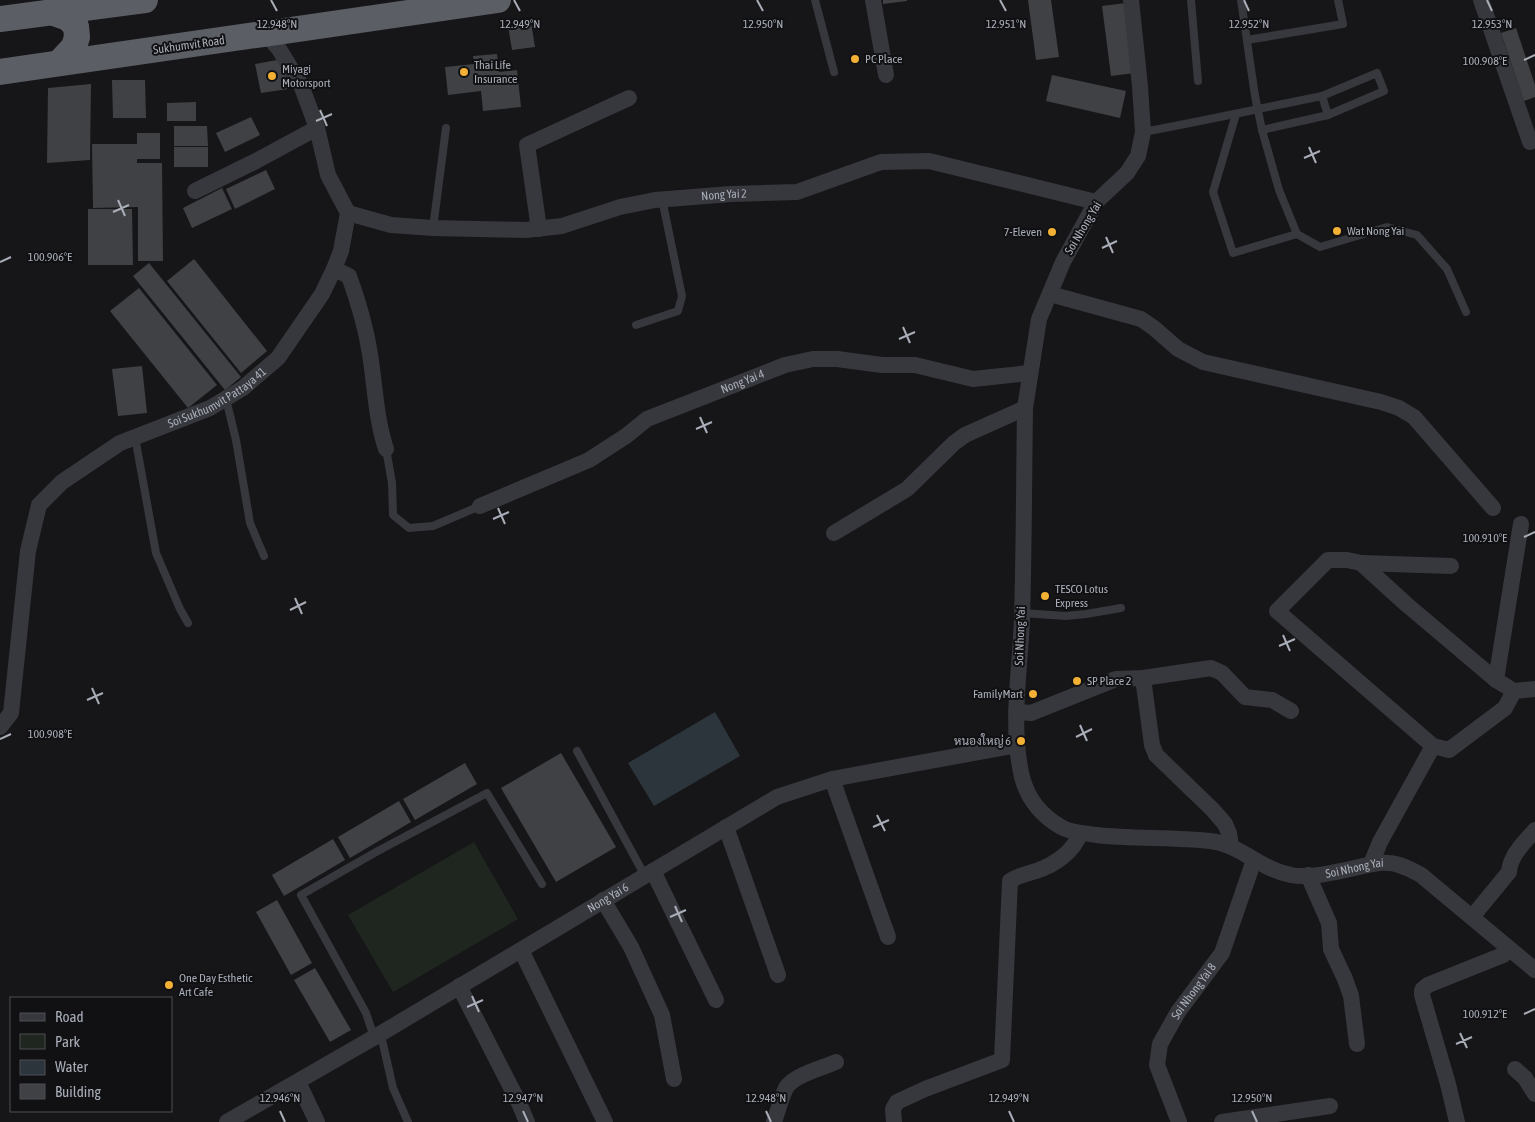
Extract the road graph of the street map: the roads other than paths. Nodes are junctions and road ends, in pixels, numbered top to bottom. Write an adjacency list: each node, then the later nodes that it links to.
1 (145, 0): 13 (highway)
2 (498, 0): 10 (highway, Sukhumvit Road)
3 (815, 0): 18 (lane)
4 (873, 0): 19 (street)
5 (1131, 0): 29 (street, Soi Nhong Yai)
6 (1191, 0): 20 (lane)
7 (1242, 0): 15 (lane)
8 (1338, 0): 15 (lane)
9 (1480, 0): 30 (street)
10 (421, 6): 11 (highway, Sukhumvit Road)
11 (394, 7): 14 (highway, Sukhumvit Road)
12 (14, 12): 13 (highway)
13 (51, 12): 16 (highway)
14 (266, 34): 16 (highway, Sukhumvit Road); 26 (street)
15 (1247, 40): 23 (lane)
16 (59, 63): 17 (highway, Sukhumvit Road)
17 (0, 72)
18 (834, 72)
19 (886, 75)
20 (1198, 81)
21 (1322, 96): 23 (lane); 25 (lane); 25 (lane)
22 (629, 98): 36 (street)
23 (1258, 109): 24 (lane); 28 (lane)
24 (1236, 114): 29 (lane); 37 (lane)
25 (1328, 115): 28 (lane)
26 (317, 128): 31 (street); 34 (street)
27 (446, 128): 35 (lane)
28 (1262, 130): 37 (lane)
29 (1143, 132): 33 (street, Soi Nhong Yai)
30 (1530, 142)
31 (195, 191)
32 (662, 199): 33 (street, Nong Yai 2); 36 (street, Nong Yai 2); 41 (lane)
33 (1096, 202): 39 (street, Soi Nhong Yai)
34 (348, 213): 35 (street, Nong Yai 2); 38 (street, Soi Sukhumvit Pattaya 41)
35 (433, 228): 36 (street, Nong Yai 2)
36 (540, 229)
37 (1297, 234): 40 (lane)
38 (334, 269): 43 (street, Soi Sukhumvit Pattaya 41); 46 (street)
39 (1050, 294): 42 (street, Soi Nhong Yai); 48 (street)
40 (1466, 312)
41 (636, 326)
42 (1030, 373): 44 (street, Soi Nhong Yai); 47 (street, Nong Yai 4)
43 (226, 399): 45 (street, Soi Sukhumvit Pattaya 41); 51 (lane)
44 (1025, 408): 50 (street); 55 (street, Soi Nhong Yai)
45 (135, 437): 56 (lane); 63 (street, Soi Sukhumvit Pattaya 41)
46 (386, 449): 47 (lane)
47 (480, 506)
48 (1493, 508)
49 (1521, 524): 58 (street)
50 (834, 533)
51 (264, 556)
52 (1361, 563): 53 (street); 58 (street); 65 (street)
53 (1451, 566)
54 (1121, 608): 55 (lane)
55 (1022, 613): 62 (street, Soi Nhong Yai)
56 (188, 623)
57 (1143, 678): 61 (street); 62 (street); 71 (street)
58 (1496, 680): 60 (street)
59 (1535, 689): 60 (street)
60 (1514, 691): 65 (street)
61 (1291, 711)
62 (1016, 712): 64 (street, Soi Nhong Yai)
63 (0, 727)
64 (1017, 745): 67 (street, Nong Yai 6); 70 (street, Soi Nhong Yai)
65 (1433, 746): 73 (street)
66 (577, 751): 74 (lane)
67 (832, 779): 68 (street, Nong Yai 6); 79 (street)
68 (726, 827): 74 (street, Nong Yai 6); 83 (street)
69 (1535, 830): 78 (street)
70 (1080, 833): 71 (street, Soi Nhong Yai); 100 (street)
71 (1231, 846): 72 (street, Soi Nhong Yai)
72 (1254, 860): 75 (street, Soi Nhong Yai); 101 (street, Soi Nhong Yai 8)
73 (1371, 864): 75 (street, Soi Nhong Yai); 78 (street, Soi Nhong Yai)
74 (649, 874): 77 (street, Nong Yai 6); 85 (street)
75 (1308, 875): 87 (street)
76 (542, 884): 86 (lane)
77 (603, 900): 81 (street, Nong Yai 6); 90 (street)
78 (1472, 916): 80 (street, Soi Nhong Yai)
79 (888, 937)
80 (1508, 948): 82 (street, Soi Nhong Yai); 103 (street)
81 (521, 950): 84 (street, Nong Yai 6); 98 (street)
82 (1532, 963)
83 (778, 975)
84 (459, 986): 86 (street, Nong Yai 6); 97 (street)
85 (716, 1000)
86 (377, 1035): 91 (street, Nong Yai 6); 96 (lane)
87 (1357, 1044)
88 (836, 1062): 99 (street)
89 (1516, 1069): 92 (street)
90 (674, 1080)
91 (298, 1082): 94 (street, Nong Yai 6); 95 (street)
92 (1535, 1094)
93 (1330, 1106): 102 (street)
94 (228, 1122)
95 (317, 1122)
96 (408, 1122)
97 (527, 1122)
98 (605, 1122)
99 (774, 1122)
100 (894, 1122)
101 (1179, 1122)
102 (1222, 1122)
103 (1457, 1122)

